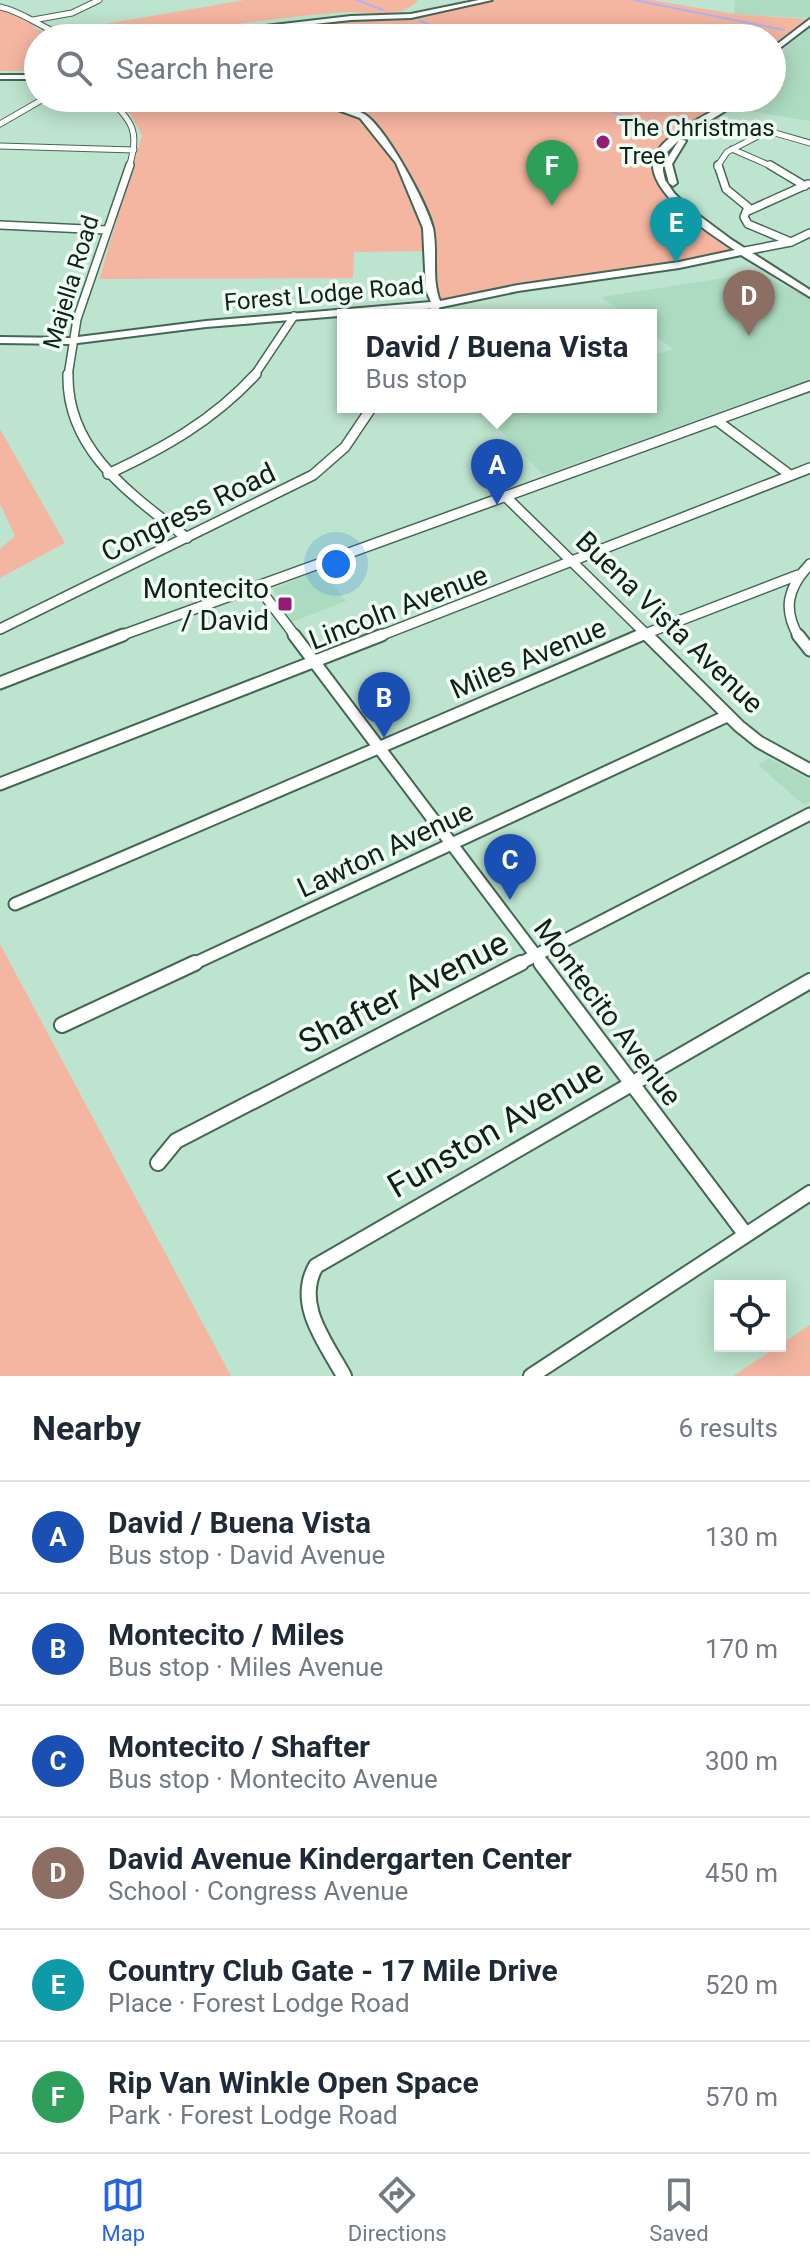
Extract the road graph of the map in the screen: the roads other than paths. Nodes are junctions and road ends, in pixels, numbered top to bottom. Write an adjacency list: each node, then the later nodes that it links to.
1 (99, 0): 8 (street)
2 (477, 0): 5 (street)
3 (489, 0): 5 (street)
4 (22, 4): 7 (street)
5 (467, 4): 11 (street)
6 (0, 7): 7 (street)
7 (16, 9): 8 (street)
8 (33, 20): 10 (street)
9 (810, 21): 12 (street)
10 (38, 24)
11 (289, 24)
12 (786, 41)
13 (0, 77): 14 (street)
14 (24, 77)
15 (24, 110): 20 (street)
16 (122, 112): 24 (street)
17 (351, 112): 38 (street)
18 (720, 112): 30 (street)
19 (735, 112): 32 (street)
20 (0, 124)
21 (810, 143): 23 (street)
22 (0, 146): 24 (street)
23 (732, 149): 25 (street); 26 (street)
24 (134, 150): 28 (street, Majella Road)
25 (808, 184): 26 (street)
26 (748, 211): 31 (street)
27 (0, 225): 28 (street)
28 (107, 230): 43 (street, Majella Road)
29 (810, 233): 31 (street, Forest Lodge Road)
30 (724, 238): 32 (street); 33 (street)
31 (791, 242): 32 (street, Forest Lodge Road)
32 (748, 251): 33 (street, Forest Lodge Road); 35 (street); 36 (street)
33 (724, 256): 34 (street, Forest Lodge Road)
34 (703, 260): 35 (street); 39 (street, Forest Lodge Road)
35 (769, 267): 37 (street)
36 (810, 286)
37 (810, 294)
38 (434, 309)
39 (438, 309)
40 (337, 314): 41 (street, Forest Lodge Road)
41 (294, 316): 43 (street, Forest Lodge Road); 48 (street)
42 (0, 340): 43 (street, Forest Lodge Road)
43 (70, 341): 48 (street, Majella Road)
44 (810, 386): 46 (street)
45 (368, 413): 51 (street, Congress Road)
46 (716, 420): 49 (street); 50 (street)
47 (810, 468): 49 (street, Lincoln Avenue)
48 (108, 474): 51 (street, Majella Road)
49 (790, 475): 52 (street, Lincoln Avenue)
50 (505, 496): 52 (street, Buena Vista Avenue); 55 (street)
51 (187, 538): 56 (street, Congress Road)
52 (571, 563): 57 (street, Buena Vista Avenue); 59 (street, Lincoln Avenue)
53 (810, 564): 54 (street)
54 (798, 575): 57 (street, Miles Avenue); 58 (street)
55 (259, 588): 59 (street, Montecito Avenue); 60 (street)
56 (0, 629)
57 (644, 634): 61 (street, Buena Vista Avenue); 62 (street, Miles Avenue)
58 (810, 650)
59 (315, 663): 62 (street, Montecito Avenue); 64 (street, Lincoln Avenue)
60 (0, 683)
61 (727, 716): 63 (street, Buena Vista Avenue); 66 (street, Lawton Avenue)
62 (380, 748): 66 (street, Montecito Avenue); 67 (street, Miles Avenue)
63 (810, 770)
64 (0, 784)
65 (810, 814): 68 (street, Shafter Avenue)
66 (452, 844): 68 (street, Montecito Avenue); 70 (street, Lawton Avenue)
67 (15, 904)
68 (534, 956): 71 (street, Montecito Avenue); 72 (street, Shafter Avenue)
69 (810, 981): 71 (street, Funston Avenue)
70 (62, 1025)
71 (632, 1083): 74 (street, Montecito Avenue); 75 (street, Funston Avenue)
72 (158, 1163)
73 (810, 1193): 74 (street)
74 (746, 1235): 76 (street)
75 (344, 1376)
76 (531, 1376)

